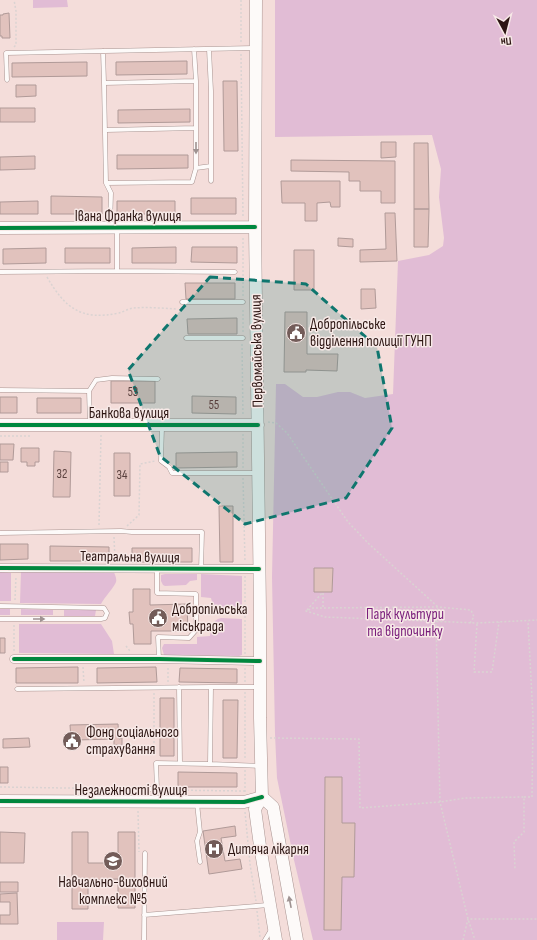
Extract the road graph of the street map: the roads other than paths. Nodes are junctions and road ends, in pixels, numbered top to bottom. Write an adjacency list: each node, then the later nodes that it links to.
1 (256, 0): 2 (main road, Первомайська вулиця)
2 (256, 48): 4 (lane); 17 (main road, Первомайська вулиця)
3 (194, 49): 4 (lane); 5 (lane); 7 (lane)
4 (209, 49): 11 (lane)
5 (103, 51): 6 (lane); 8 (lane)
6 (7, 80)
7 (196, 82): 8 (lane); 9 (lane)
8 (104, 83): 10 (lane)
9 (196, 128): 10 (lane); 12 (lane, one-way to 12)
10 (106, 130): 14 (lane)
11 (211, 166): 12 (lane); 13 (lane)
12 (196, 168): 14 (lane)
13 (211, 181)
14 (106, 183): 16 (lane)
15 (0, 228): 16 (main road, Івана Франка вулиця)
16 (113, 228): 17 (main road, Івана Франка вулиця); 18 (lane)
17 (256, 228): 28 (main road, Первомайська вулиця)
18 (118, 271): 19 (lane); 20 (lane)
19 (0, 272)
20 (235, 272)
21 (182, 302): 22 (lane)
22 (242, 302)
23 (186, 338): 24 (lane)
24 (242, 338)
25 (158, 378): 27 (lane)
26 (0, 390): 27 (lane)
27 (90, 392): 30 (lane)
28 (258, 423): 31 (main road, Банкова вулиця); 32 (main road, Первомайська вулиця)
29 (0, 425): 30 (main road, Банкова вулиця)
30 (96, 425): 31 (main road, Банкова вулиця)
31 (162, 426): 32 (lane)
32 (259, 473): 36 (main road, Первомайська вулиця)
33 (0, 533): 37 (lane)
34 (0, 568): 35 (street, Театральна вулиця)
35 (157, 569): 37 (street, Театральна вулиця); 41 (lane)
36 (259, 569): 37 (street, Театральна вулиця); 42 (main road, Первомайська вулиця)
37 (201, 570)
38 (0, 606): 39 (lane, one-way to 38)
39 (0, 619)
40 (14, 659): 41 (street)
41 (159, 659): 42 (street)
42 (260, 661): 44 (main road, Первомайська вулиця)
43 (179, 687): 45 (lane); 46 (lane); 47 (lane)
44 (260, 687): 45 (lane); 49 (main road, Первомайська вулиця)
45 (211, 688): 48 (lane)
46 (17, 689)
47 (180, 763): 48 (lane); 53 (lane)
48 (210, 764): 49 (lane)
49 (261, 766): 50 (main road, Первомайська вулиця)
50 (262, 798): 52 (main road, Незалежності вулиця); 56 (main road, Первомайська вулиця); 62 (main road, one-way to 50)
51 (0, 801): 53 (main road, Незалежності вулиця)
52 (197, 802): 53 (main road, Незалежності вулиця); 55 (lane)
53 (137, 805)
54 (145, 853): 57 (lane)
55 (200, 862)
56 (270, 905): 57 (lane); 58 (main road, Первомайська вулиця)
57 (144, 915): 59 (lane)
58 (274, 926): 60 (lane); 61 (main road, Первомайська вулиця)
59 (144, 940)
60 (265, 940)
61 (276, 940)
62 (297, 940)

